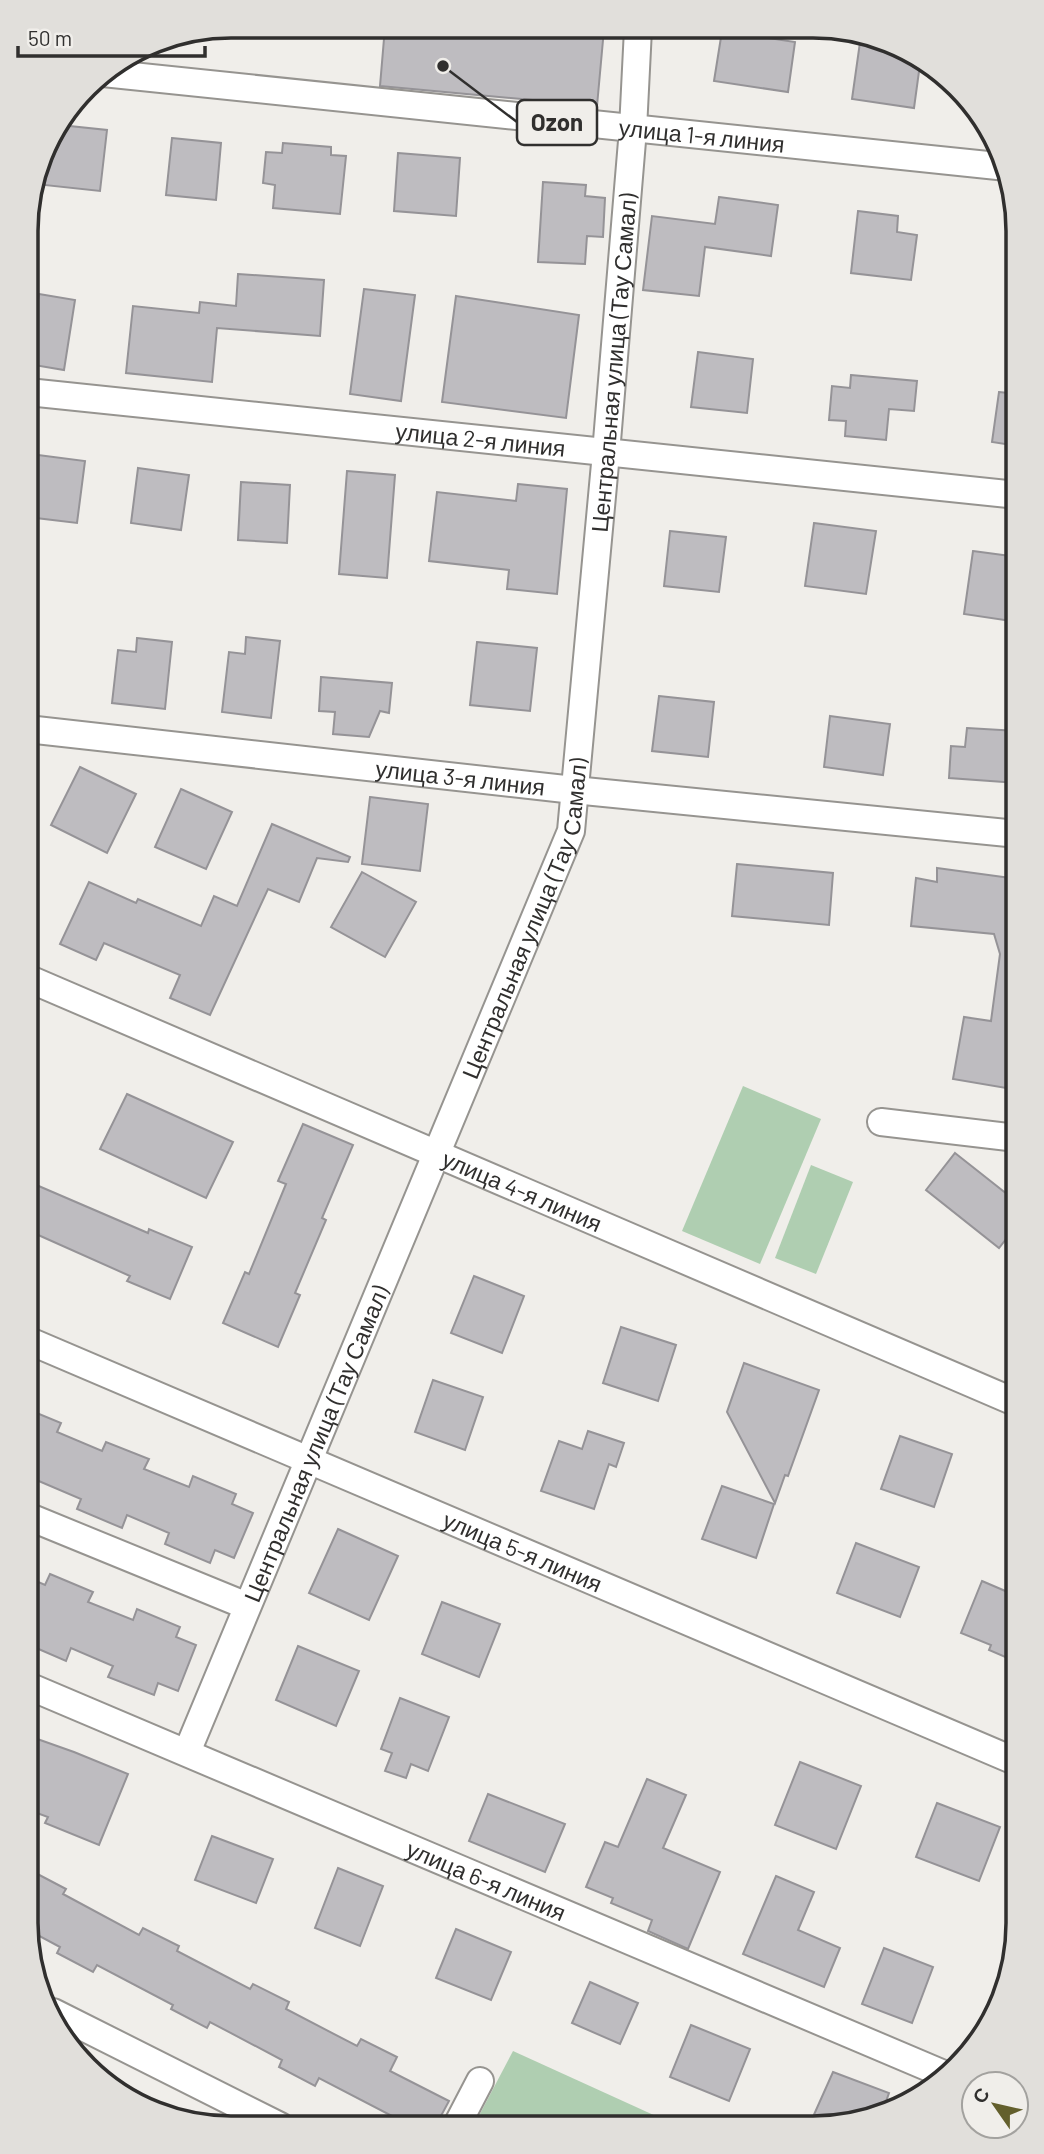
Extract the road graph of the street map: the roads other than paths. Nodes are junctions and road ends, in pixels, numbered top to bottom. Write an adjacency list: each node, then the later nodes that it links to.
1 (638, 39): 3 (street, Центральная улица (Тау Самал))
2 (119, 75): 3 (street, улица 1-я линия)
3 (633, 129): 4 (street, улица 1-я линия); 6 (street, Центральная улица (Тау Самал))
4 (993, 166)
5 (39, 393): 6 (street, улица 2-я линия)
6 (607, 453): 7 (street, улица 2-я линия); 9 (street, Центральная улица (Тау Самал))
7 (1006, 494)
8 (39, 730): 9 (street, улица 3-я линия)
9 (574, 790): 10 (street, улица 3-я линия); 14 (street, Центральная улица (Тау Самал))
10 (1006, 833)
11 (39, 983): 14 (street, улица 4-я линия)
12 (881, 1122): 13 (street)
13 (1005, 1137)
14 (435, 1154): 16 (street, улица 4-я линия); 17 (street, Центральная улица (Тау Самал))
15 (39, 1345): 17 (street, улица 5-я линия)
16 (1005, 1398)
17 (307, 1459): 19 (street, Центральная улица (Тау Самал)); 22 (street, улица 5-я линия)
18 (39, 1521): 19 (street)
19 (247, 1606): 21 (street, Центральная улица (Тау Самал))
20 (39, 1690): 21 (street, улица 6-я линия)
21 (187, 1752): 24 (street, улица 6-я линия)
22 (1005, 1757)
23 (63, 2017): 26 (street)
24 (936, 2071)
25 (480, 2081): 27 (street)
26 (260, 2116)
27 (462, 2116)

